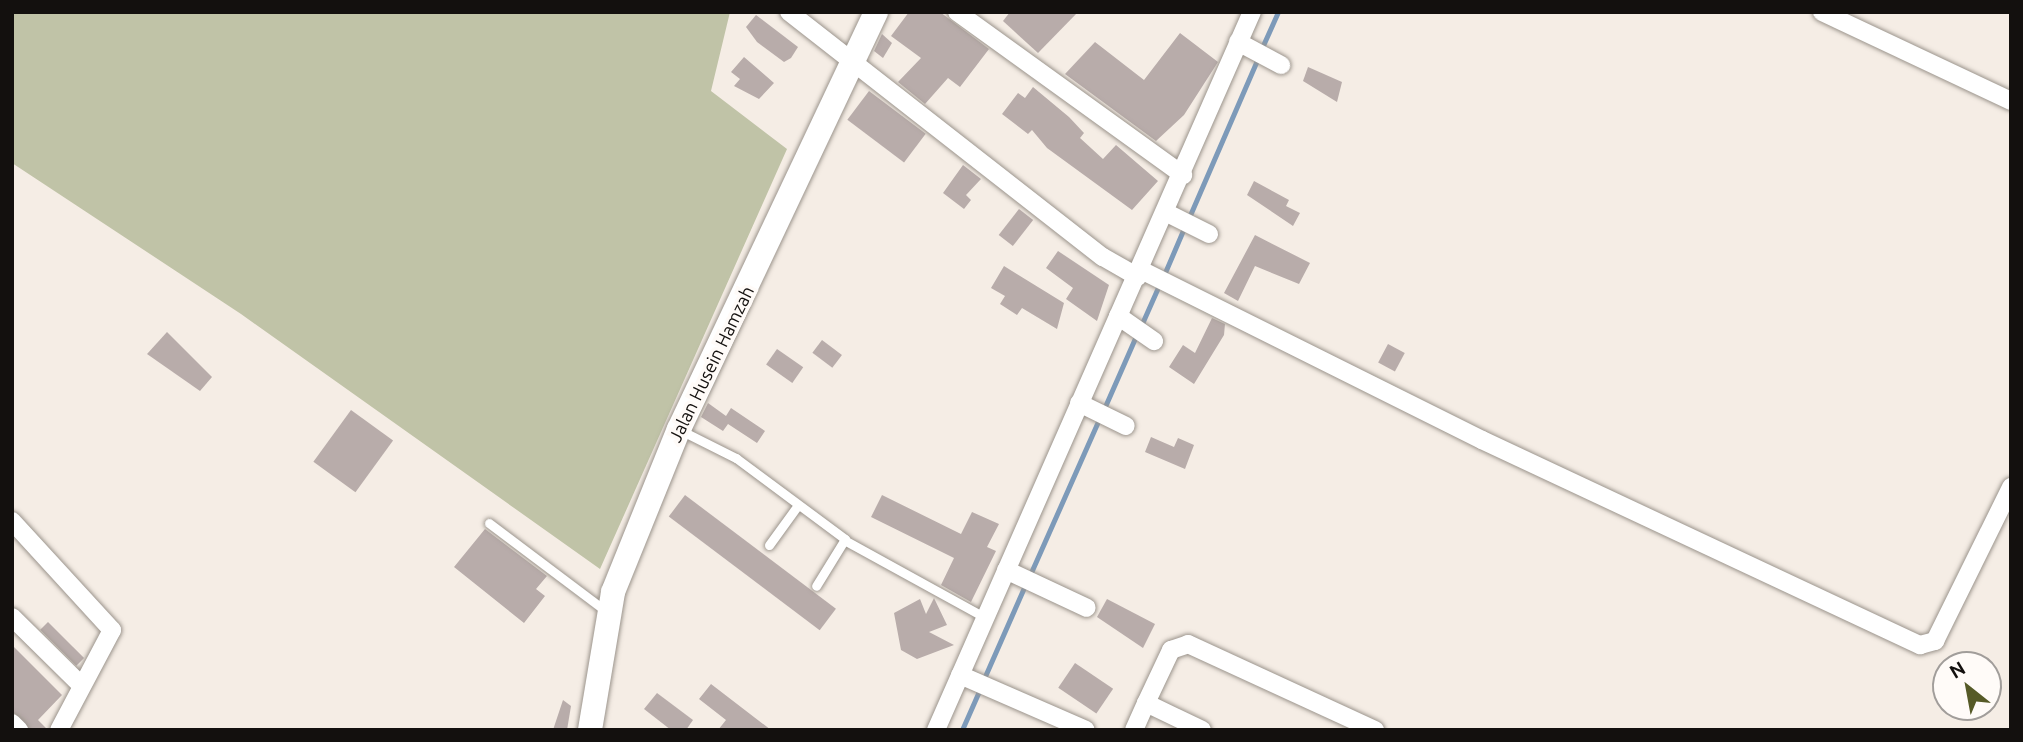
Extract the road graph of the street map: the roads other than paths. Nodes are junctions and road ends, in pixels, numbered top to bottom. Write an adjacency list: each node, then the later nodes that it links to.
1 (789, 12): 7 (street)
2 (876, 12): 7 (street, Jalan Husein Hamzah)
3 (957, 12): 10 (street)
4 (1252, 12): 6 (street)
5 (1822, 12): 9 (street)
6 (1242, 43): 8 (street); 10 (street)
7 (853, 61): 13 (street); 18 (street, Jalan Husein Hamzah)
8 (1277, 62)
9 (2011, 101)
10 (1183, 175): 11 (street)
11 (1171, 215): 12 (street); 13 (street)
12 (1205, 232)
13 (1141, 273): 14 (street); 19 (street)
14 (1121, 318): 15 (street); 16 (street)
15 (1149, 338)
16 (1082, 404): 17 (street); 25 (street)
17 (1121, 424)
18 (679, 429): 20 (lane); 28 (street, Jalan Husein Hamzah)
19 (2011, 487)
20 (798, 505): 23 (lane); 24 (lane)
21 (12, 521): 32 (street)
22 (489, 523): 28 (lane)
23 (846, 541): 26 (lane); 30 (lane)
24 (769, 545)
25 (1010, 572): 27 (street); 30 (street)
26 (816, 586)
27 (1087, 608)
28 (607, 612): 37 (street, Jalan Husein Hamzah)
29 (12, 617): 32 (street)
30 (986, 618): 31 (street)
31 (965, 677): 38 (street); 39 (street)
32 (82, 686): 36 (street)
33 (1146, 703): 40 (street); 41 (street); 42 (street)
34 (12, 723): 35 (street)
35 (19, 730)
36 (59, 730)
37 (590, 730)
38 (936, 730)
39 (1086, 730)
40 (1134, 730)
41 (1202, 730)
42 (1376, 730)

